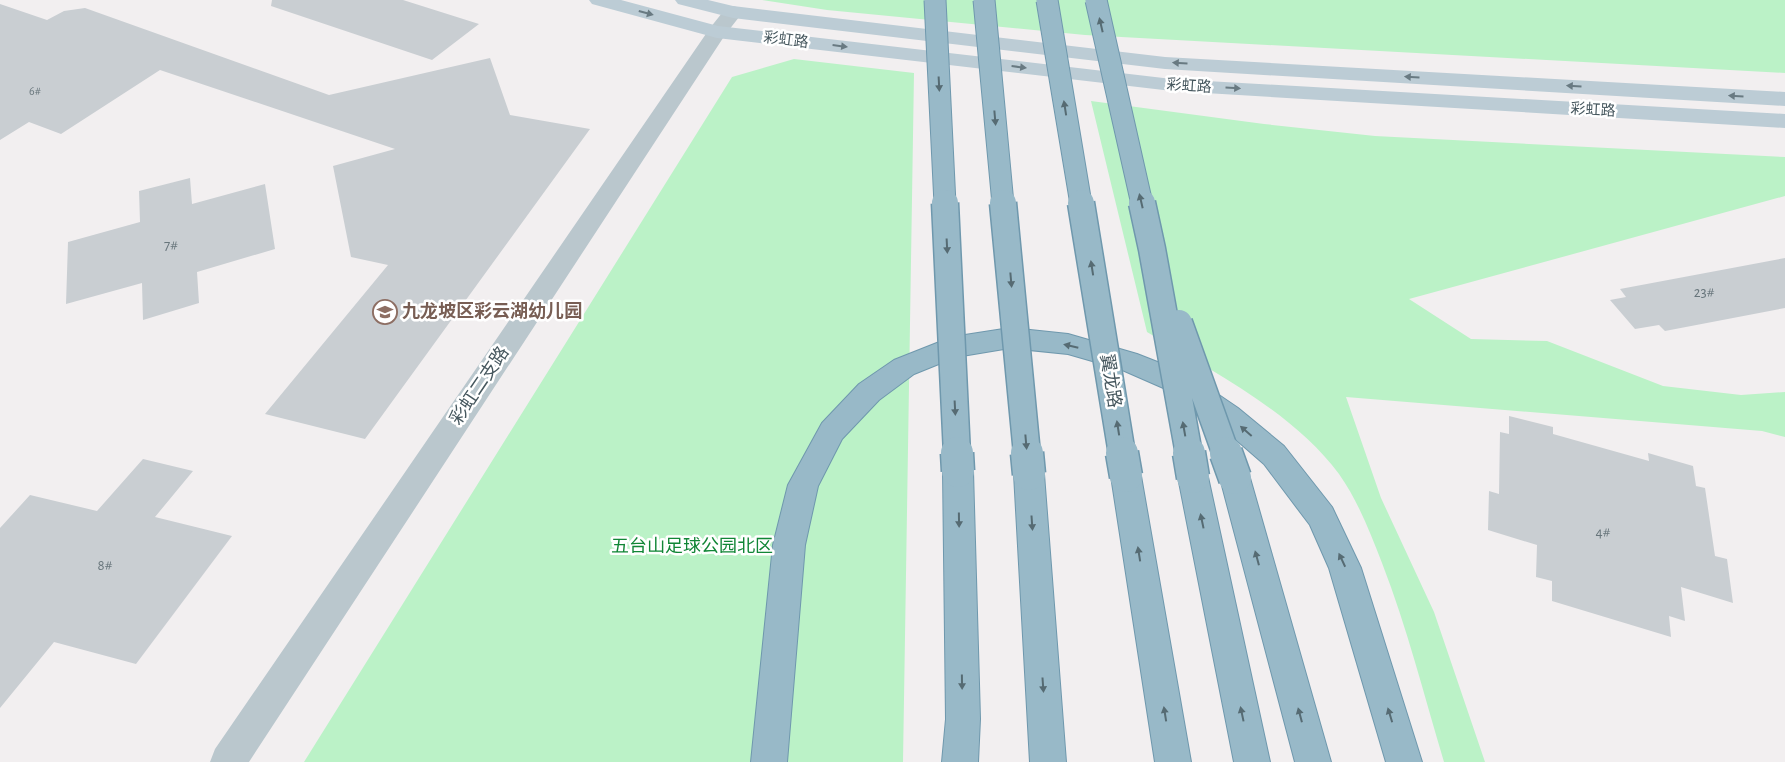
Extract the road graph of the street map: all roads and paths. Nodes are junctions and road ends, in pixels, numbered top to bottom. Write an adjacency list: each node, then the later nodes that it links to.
1 (599, 0): 7 (main road, 彩虹路, one-way to 7)
2 (685, 0): 7 (main road, 彩虹路)
3 (934, 0): 13 (highway, one-way to 13, bridge)
4 (984, 0): 14 (highway, one-way to 14, bridge)
5 (1047, 0): 15 (highway, 翼龙路, one-way to 5, bridge)
6 (1096, 0): 10 (highway, one-way to 6, bridge)
7 (726, 22): 8 (main road, 彩虹路, one-way to 7); 9 (main road, 彩虹路, one-way to 9); 11 (street, 彩虹二支路)
8 (1785, 99)
9 (1785, 121)
10 (1152, 249): 16 (highway, one-way to 10, bridge); 17 (highway, one-way to 10, bridge)
11 (228, 762)
12 (769, 762): 18 (highway, one-way to 12)
13 (960, 762)
14 (1048, 762)
15 (1173, 762)
16 (1252, 762)
17 (1313, 762)
18 (1404, 762)

